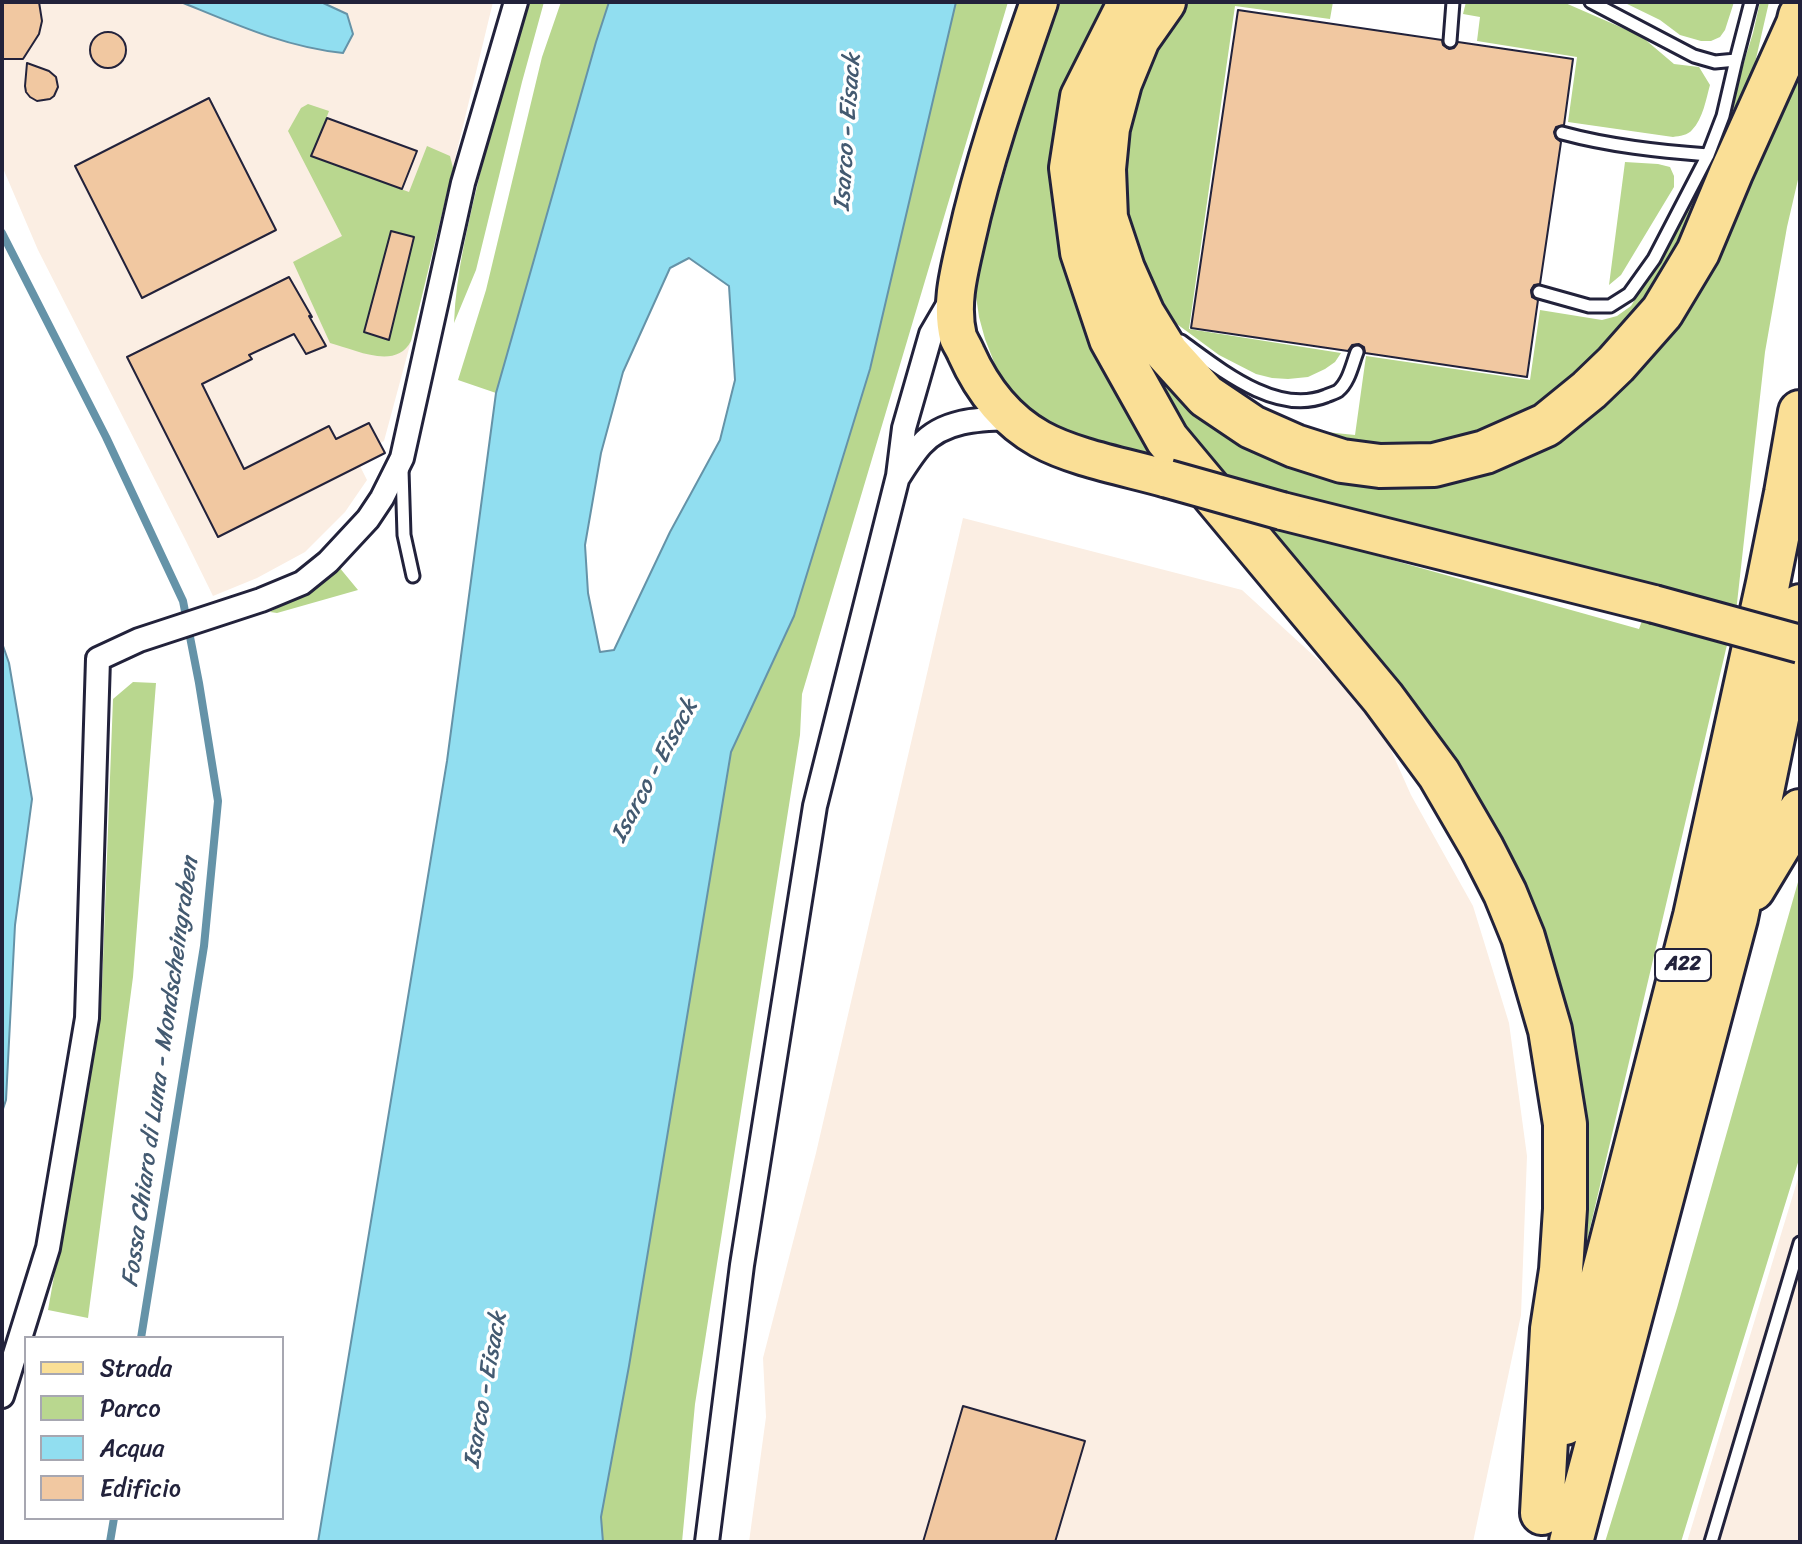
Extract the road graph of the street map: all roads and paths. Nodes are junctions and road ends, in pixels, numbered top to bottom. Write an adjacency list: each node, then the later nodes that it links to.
1 (516, 2): 19 (street)
2 (1039, 2): 14 (main road)
3 (1130, 2): 28 (highway)
4 (1164, 2): 15 (highway)
5 (1453, 2): 9 (lane)
6 (1591, 2): 10 (lane)
7 (1751, 2): 10 (lane)
8 (1800, 16): 15 (highway)
9 (1450, 41)
10 (1736, 60): 12 (lane)
11 (1562, 133): 12 (lane)
12 (1708, 155): 13 (lane)
13 (1539, 292)
14 (955, 294): 18 (main road); 20 (street)
15 (1143, 314): 16 (lane)
16 (1357, 352)
17 (1800, 412): 28 (highway, A22)
18 (1010, 418): 20 (street); 23 (main road, bridge)
19 (402, 458): 21 (lane); 27 (street)
20 (898, 476): 29 (street)
21 (413, 576)
22 (1800, 606): 25 (highway, A22)
23 (1800, 644)
24 (1800, 811): 25 (highway)
25 (1736, 918): 30 (highway, A22)
26 (1800, 1243): 31 (lane)
27 (2, 1396)
28 (1537, 1528)
29 (707, 1542)
30 (1571, 1542)
31 (1711, 1542)

